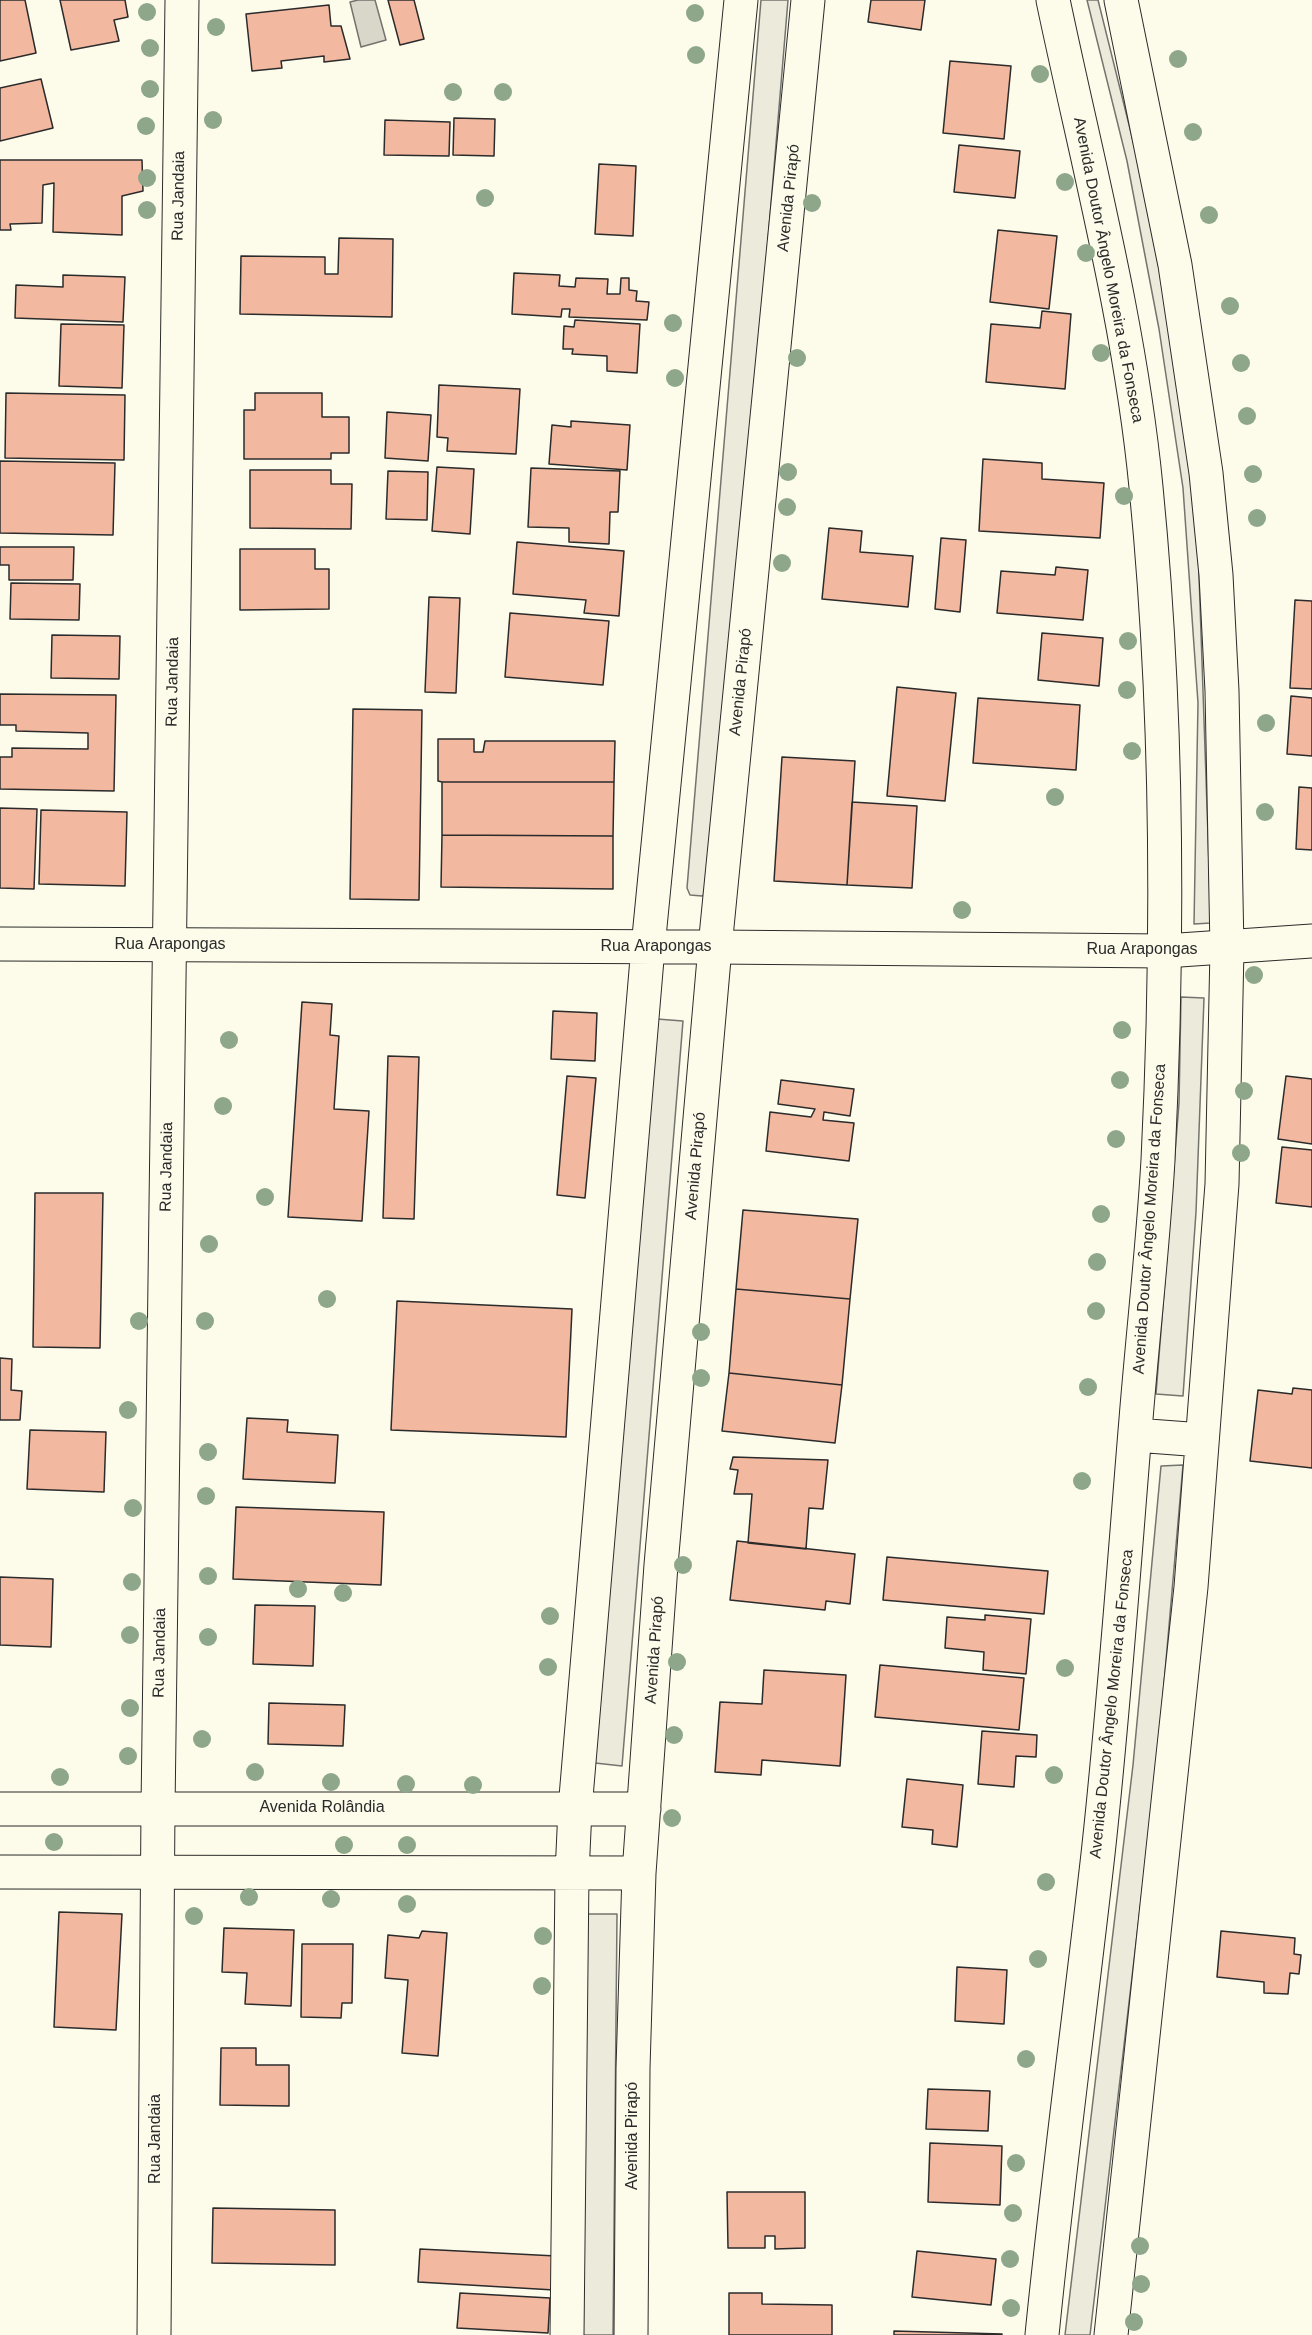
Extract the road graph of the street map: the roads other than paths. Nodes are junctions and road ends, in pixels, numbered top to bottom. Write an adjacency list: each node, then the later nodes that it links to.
1 (182, 0): 8 (street, Rua Jandaia)
2 (741, 0): 9 (street)
3 (808, 0): 10 (street, Avenida Pirapó)
4 (1053, 0): 12 (street, Avenida Doutor Ângelo Moreira da Fonseca)
5 (1121, 0): 11 (street)
6 (1312, 941): 11 (street, Rua Arapongas)
7 (0, 944): 8 (street, Rua Arapongas)
8 (170, 945): 9 (street, Rua Arapongas); 15 (street, Rua Jandaia)
9 (648, 946): 10 (street, Rua Arapongas); 17 (street)
10 (716, 947): 12 (street, Rua Arapongas); 18 (street, Avenida Pirapó)
11 (1227, 949): 12 (street, Rua Arapongas); 14 (street)
12 (1165, 951): 13 (street, Avenida Doutor Ângelo Moreira da Fonseca)
13 (1135, 1435): 14 (street); 26 (street, Avenida Doutor Ângelo Moreira da Fonseca)
14 (1202, 1440): 27 (street)
15 (158, 1808): 16 (street, Avenida Rolândia); 17 (street, Avenida Rolândia); 21 (street, Rua Jandaia)
16 (0, 1809)
17 (575, 1809): 18 (street, Avenida Rolândia); 22 (street)
18 (644, 1809): 20 (street, Avenida Pirapó)
19 (0, 1872): 21 (street)
20 (639, 1873): 22 (street); 25 (street, Avenida Pirapó)
21 (157, 1874): 22 (street); 23 (street, Rua Jandaia)
22 (572, 1874): 24 (street)
23 (154, 2335)
24 (567, 2335)
25 (632, 2335)
26 (1042, 2335)
27 (1111, 2335)

